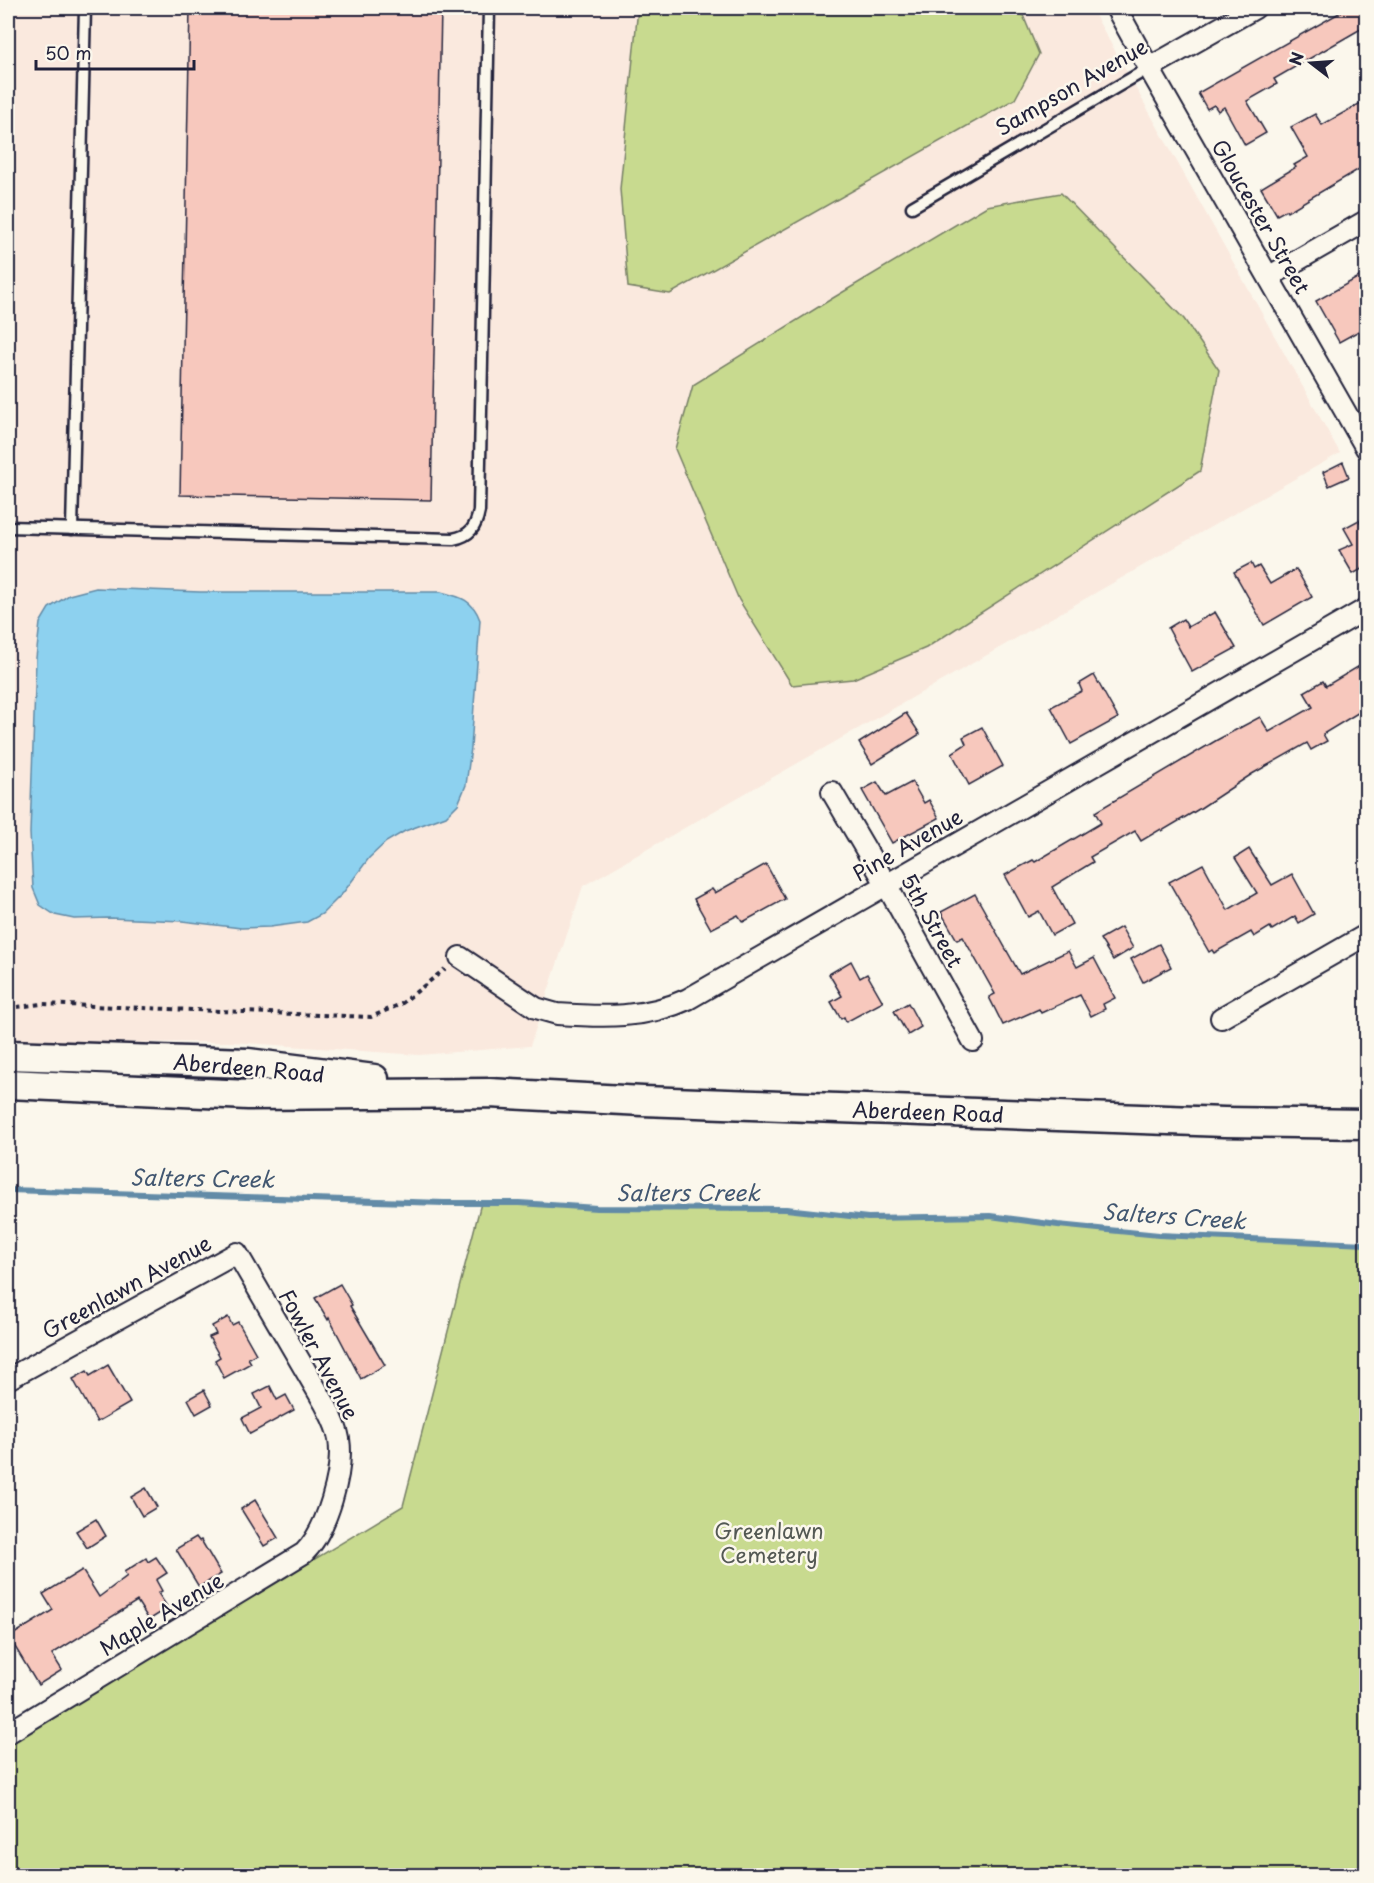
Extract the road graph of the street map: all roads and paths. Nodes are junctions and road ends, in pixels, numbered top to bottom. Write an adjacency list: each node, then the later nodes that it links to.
1 (85, 8): 11 (lane)
2 (489, 8): 11 (lane)
3 (1116, 8): 5 (street, Gloucester Street)
4 (1255, 8): 5 (street, Sampson Avenue)
5 (1149, 68): 6 (lane, Sampson Avenue); 8 (street, Gloucester Street)
6 (912, 207)
7 (1366, 221): 8 (street)
8 (1269, 276): 9 (street, Gloucester Street)
9 (1366, 448)
10 (8, 527): 11 (lane)
11 (72, 529)
12 (1366, 609): 14 (street, Pine Avenue)
13 (832, 792): 14 (street, 5th Street)
14 (886, 884): 16 (street, Pine Avenue); 19 (street, 5th Street)
15 (1366, 935): 18 (street)
16 (460, 957): 17 (path)
17 (8, 1008)
18 (1221, 1018)
19 (973, 1041)
20 (8, 1054): 22 (main road, Aberdeen Road)
21 (8, 1084): 22 (main road, Aberdeen Road)
22 (489, 1094): 23 (main road, Aberdeen Road)
23 (1366, 1124)
24 (237, 1253): 25 (street, Greenlawn Avenue); 26 (street, Fowler Avenue)
25 (8, 1379)
26 (325, 1518): 27 (street, Maple Avenue)
27 (8, 1733)

